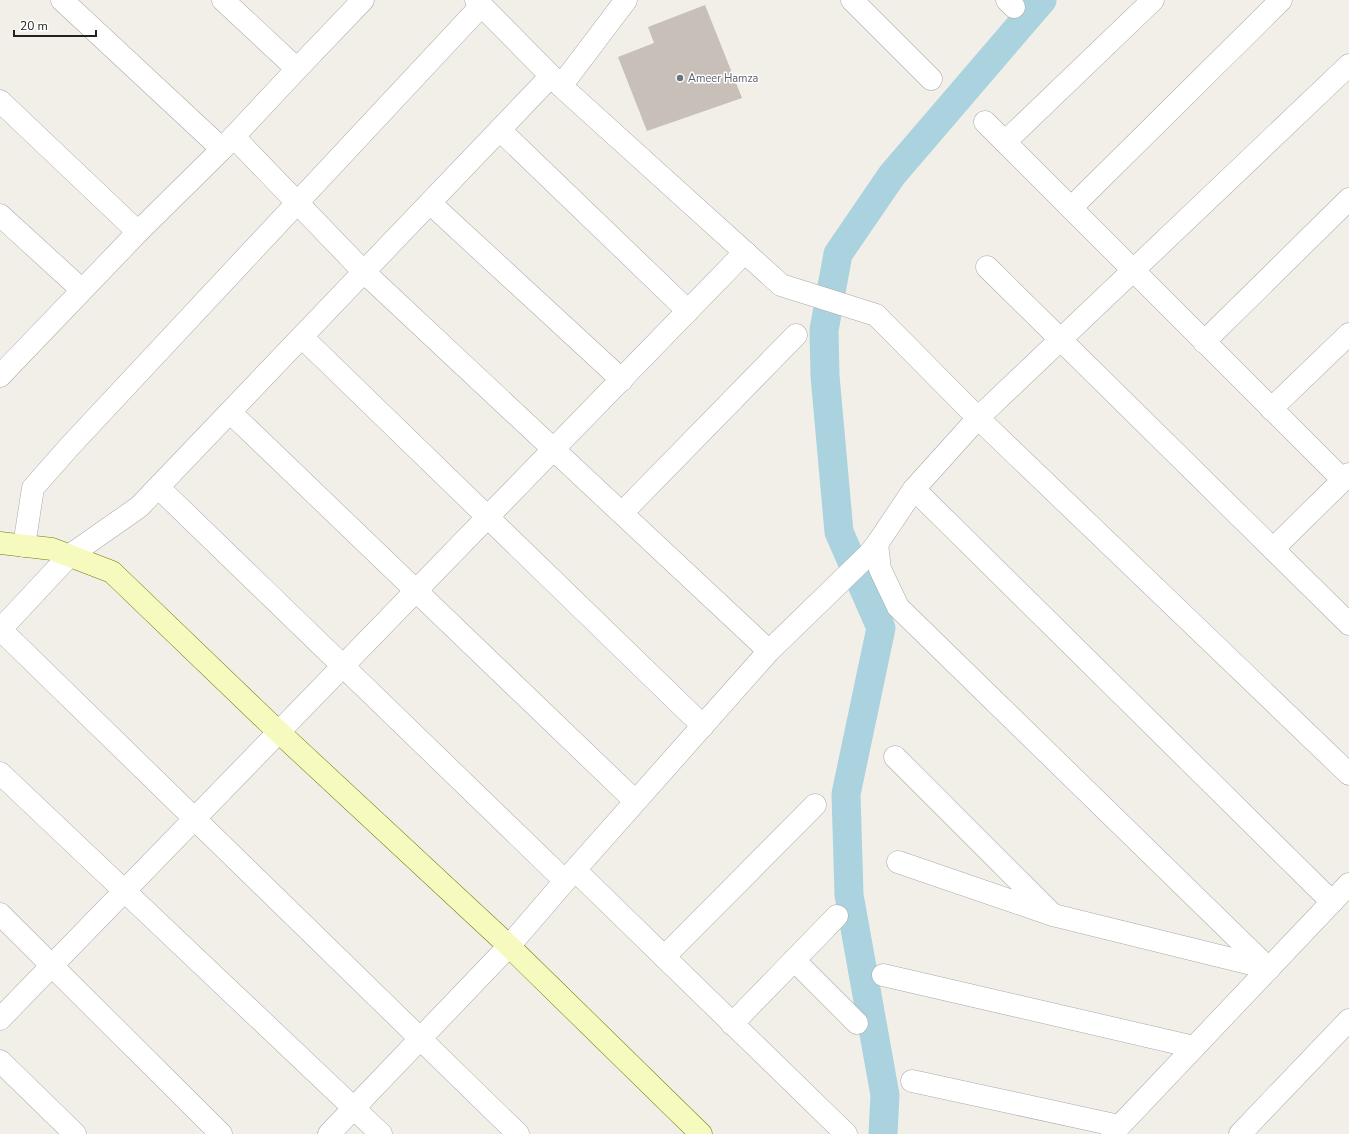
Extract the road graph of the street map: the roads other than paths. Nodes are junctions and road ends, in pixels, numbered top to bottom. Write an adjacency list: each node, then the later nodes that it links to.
1 (62, 0): 17 (street)
2 (223, 0): 10 (street)
3 (363, 0): 10 (street)
4 (626, 0): 12 (street)
5 (852, 0): 11 (street)
6 (1153, 0): 16 (street)
7 (1281, 0): 21 (street)
8 (478, 3): 12 (street); 19 (street)
9 (1349, 64): 26 (street)
10 (296, 69): 17 (street)
11 (931, 78)
12 (556, 81): 15 (street); 24 (street)
13 (0, 101): 23 (street)
14 (985, 122): 16 (street)
15 (500, 130): 20 (street); 29 (street)
16 (1005, 142): 21 (street)
17 (228, 143): 19 (street); 23 (street)
18 (1349, 199): 34 (street)
19 (297, 203): 27 (street); 47 (street)
20 (430, 203): 27 (street); 36 (street)
21 (1071, 208): 26 (street)
22 (2, 222): 28 (street)
23 (138, 232): 28 (street)
24 (745, 252): 29 (street); 39 (street)
25 (987, 267): 33 (street)
26 (1133, 271): 33 (street); 34 (street)
27 (364, 272): 32 (street); 40 (street)
28 (82, 290): 35 (street)
29 (688, 311): 36 (street)
30 (1349, 334): 37 (street)
31 (796, 335): 44 (street)
32 (302, 337): 38 (street); 45 (street)
33 (1061, 339): 39 (street); 48 (street)
34 (1204, 342): 37 (street)
35 (0, 376)
36 (622, 380): 40 (street)
37 (1271, 409): 41 (street)
38 (230, 412): 42 (street); 51 (street)
39 (978, 418): 43 (street); 60 (street)
40 (554, 449): 44 (street); 45 (street)
41 (1346, 477): 48 (street)
42 (158, 486): 50 (street); 55 (street)
43 (914, 489): 49 (street); 68 (street)
44 (622, 513): 54 (street)
45 (488, 517): 51 (street); 56 (street)
46 (0, 543): 47 (street)
47 (24, 546): 50 (street)
48 (1273, 549): 52 (street)
49 (873, 550): 54 (street); 76 (street)
50 (69, 556): 53 (street); 57 (street)
51 (416, 591): 55 (street); 61 (street)
52 (1349, 624)
53 (0, 630): 63 (street)
54 (769, 651): 56 (street)
55 (343, 666): 57 (street); 65 (street)
56 (703, 726): 61 (street)
57 (279, 732): 63 (street); 72 (street)
58 (895, 757): 70 (street)
59 (0, 773): 67 (street)
60 (1349, 774)
61 (635, 801): 65 (street)
62 (815, 805): 73 (street)
63 (195, 819): 67 (street); 82 (street)
64 (898, 862): 70 (street)
65 (570, 875): 72 (street); 73 (street)
66 (1349, 884): 68 (street)
67 (125, 891): 75 (street); 86 (street)
68 (1332, 902): 76 (street)
69 (0, 914): 75 (street)
70 (1053, 915): 76 (street)
71 (837, 916): 74 (street)
72 (509, 946): 82 (street); 93 (street)
73 (664, 957): 81 (street)
74 (794, 960): 80 (street); 81 (street)
75 (52, 966): 78 (street); 89 (street)
76 (1269, 968): 83 (street)
77 (883, 976): 83 (street)
78 (0, 1019)
79 (1349, 1020): 95 (street)
80 (857, 1023)
81 (732, 1024): 94 (street)
82 (419, 1039): 86 (street); 92 (street)
83 (1194, 1047): 87 (street)
84 (0, 1061): 88 (street)
85 (912, 1081): 87 (street)
86 (354, 1108): 90 (street); 91 (street)
87 (1115, 1130)
88 (75, 1134)
89 (221, 1134)
90 (329, 1134)
91 (381, 1134)
92 (518, 1134)
93 (701, 1134)
94 (846, 1134)
95 (1240, 1134)

